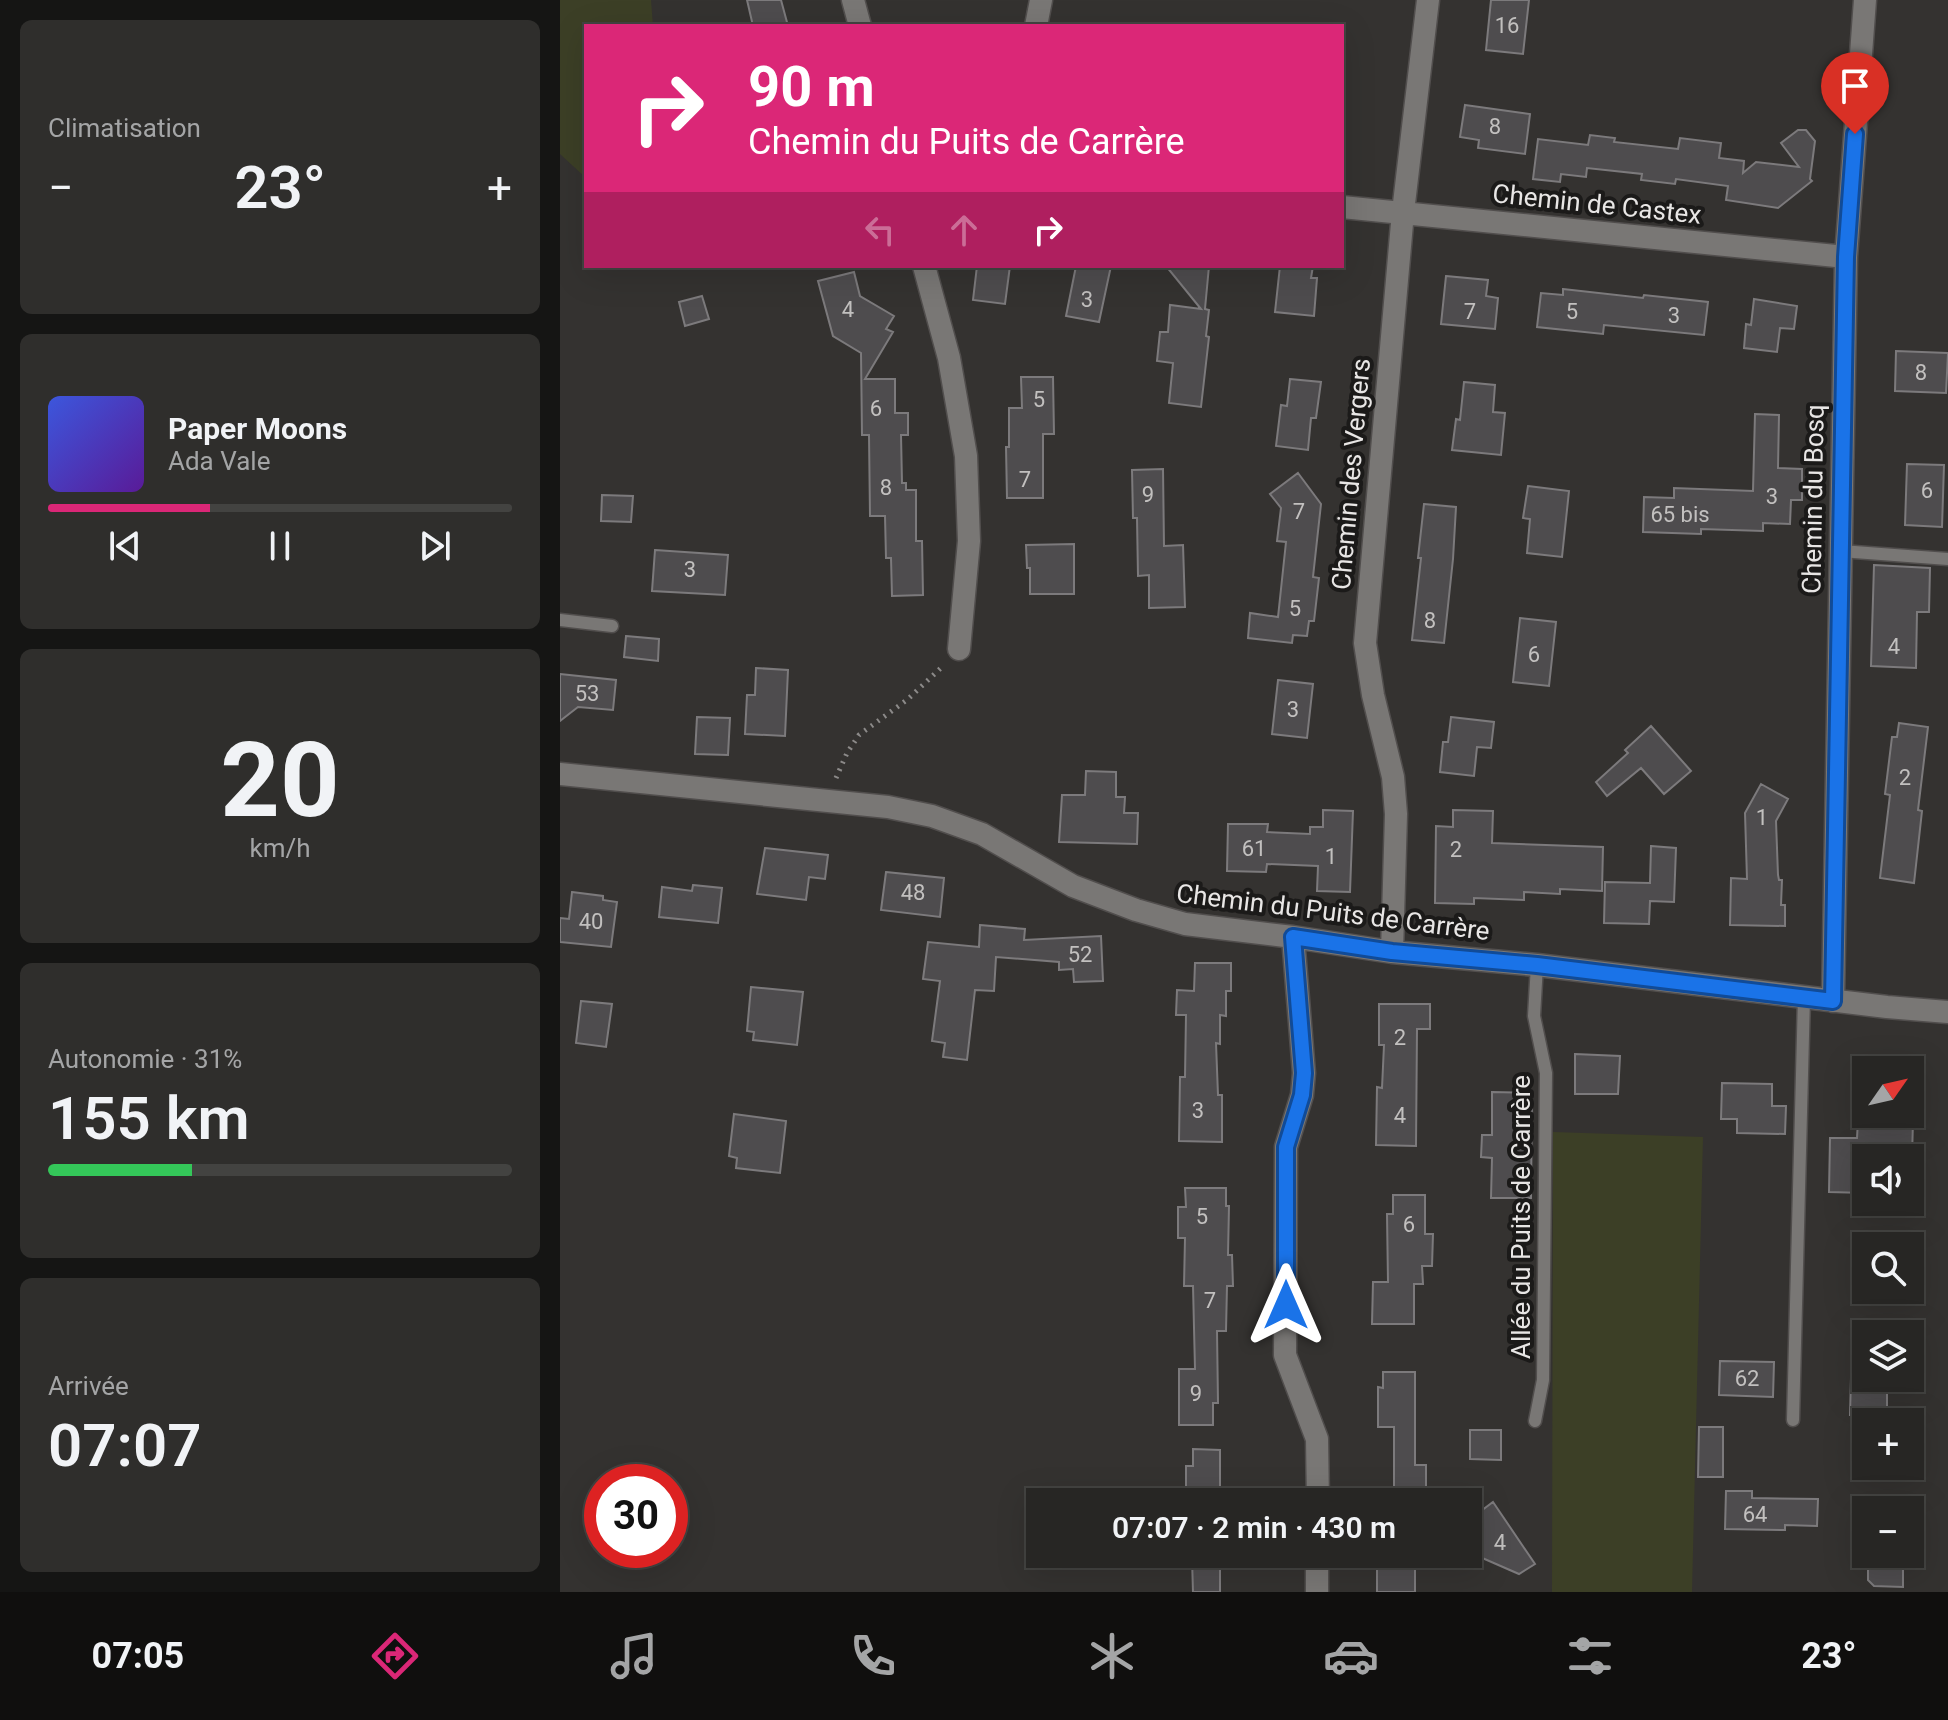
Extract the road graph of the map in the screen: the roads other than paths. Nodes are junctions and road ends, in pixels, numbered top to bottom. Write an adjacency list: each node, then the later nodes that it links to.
1 (853, 0): 5 (street)
2 (1041, 0): 6 (street)
3 (1428, 0): 8 (street, Chemin des Vergers)
4 (1865, 0): 9 (street, Chemin du Bosq)
5 (859, 24)
6 (1036, 24)
7 (1344, 207): 8 (street, Chemin de Castex)
8 (1403, 212): 9 (street, Chemin de Castex); 18 (street, Chemin des Vergers)
9 (1846, 257): 11 (street, Chemin du Bosq)
10 (925, 268): 15 (street)
11 (1841, 551): 12 (lane); 21 (street, Chemin du Bosq)
12 (1948, 559)
13 (560, 620): 14 (lane)
14 (612, 626)
15 (959, 649)
16 (560, 774): 17 (street, Chemin du Puits de Carrère)
17 (1293, 937): 18 (street, Chemin du Puits de Carrère); 25 (street)
18 (1392, 952): 19 (street, Chemin du Puits de Carrère)
19 (1537, 965): 20 (street, Chemin du Puits de Carrère); 24 (lane, Allée du Puits de Carrère)
20 (1804, 997): 21 (street, Chemin du Puits de Carrère); 23 (lane)
21 (1833, 1001): 22 (street, Chemin du Puits de Carrère)
22 (1948, 1012)
23 (1793, 1420)
24 (1535, 1421)
25 (1318, 1488)
26 (1317, 1568): 27 (street)
27 (1317, 1592)

